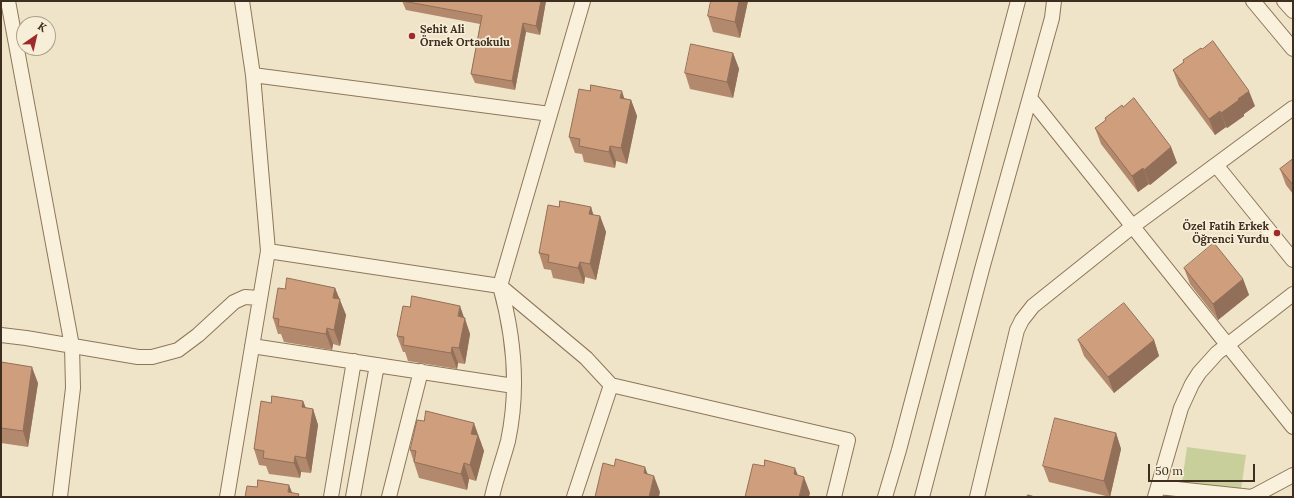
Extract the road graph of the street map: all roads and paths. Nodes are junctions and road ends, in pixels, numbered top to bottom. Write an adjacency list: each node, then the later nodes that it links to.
1 (8, 1): 25 (street)
2 (242, 1): 12 (street)
3 (583, 1): 15 (street)
4 (1018, 1): 43 (street)
5 (1054, 1): 10 (street)
6 (1063, 1): 10 (street)
7 (1253, 1): 11 (street)
8 (1284, 1): 9 (street)
9 (1293, 11)
10 (1052, 18): 13 (street)
11 (1293, 48)
12 (253, 75): 15 (street); 18 (street)
13 (1030, 98): 17 (street); 44 (street)
14 (1293, 108): 16 (street)
15 (550, 114): 20 (street)
16 (1216, 165): 17 (street); 19 (street)
17 (1133, 226): 24 (street); 45 (street)
18 (268, 251): 20 (street); 22 (street)
19 (1293, 260)
20 (500, 286): 30 (street); 31 (street)
21 (1293, 294): 24 (street)
22 (259, 298): 25 (street); 26 (street)
23 (1, 335): 25 (street)
24 (1227, 345): 32 (street); 34 (street)
25 (72, 346): 35 (street)
26 (252, 346): 27 (street); 36 (street)
27 (354, 361): 28 (street); 37 (street)
28 (377, 365): 29 (street); 38 (street)
29 (421, 371): 31 (street); 39 (street)
30 (611, 385): 41 (street); 42 (street)
31 (514, 386): 40 (street)
32 (1293, 427)
33 (1293, 475): 34 (street)
34 (1157, 492)
35 (60, 497)
36 (227, 497)
37 (331, 497)
38 (354, 497)
39 (389, 497)
40 (492, 497)
41 (574, 497)
42 (834, 497)
43 (885, 497)
44 (922, 497)
45 (977, 497)

